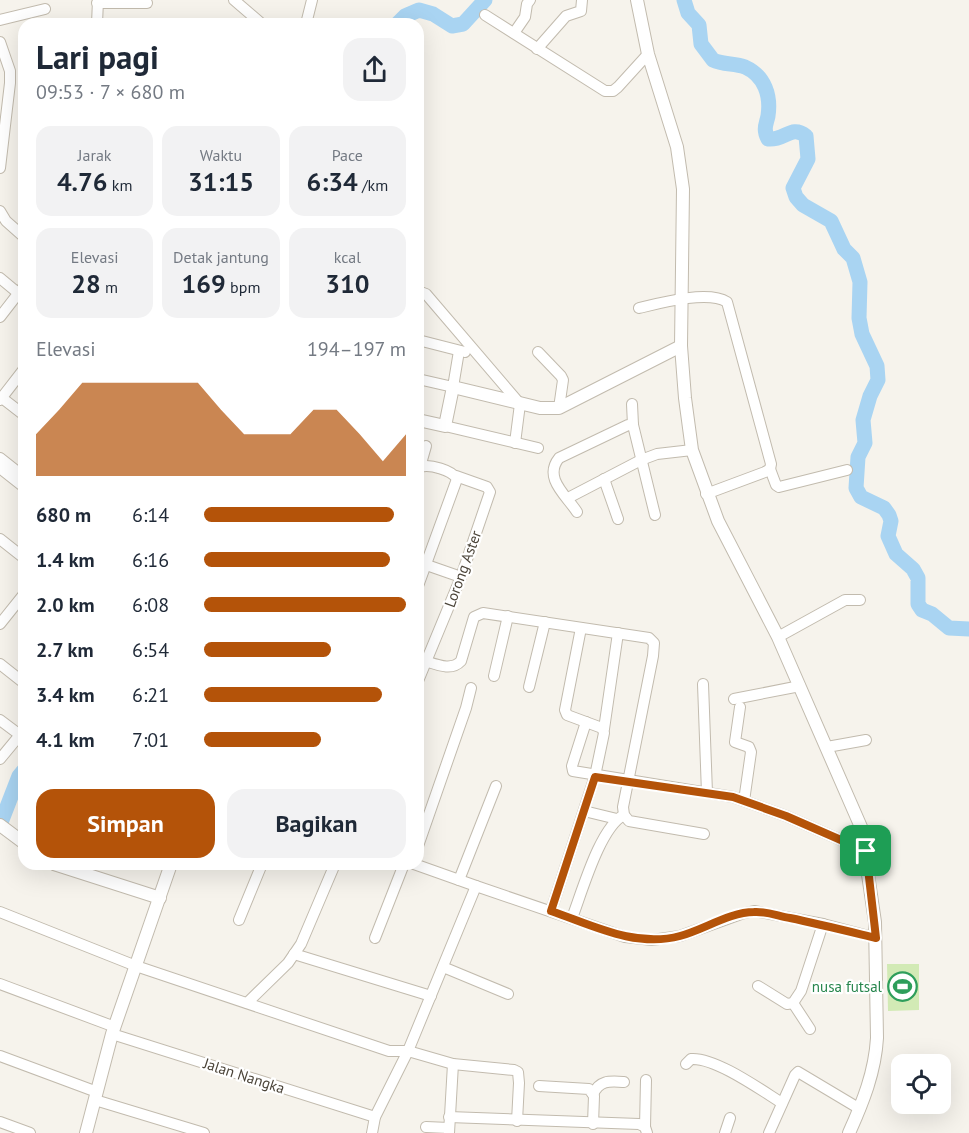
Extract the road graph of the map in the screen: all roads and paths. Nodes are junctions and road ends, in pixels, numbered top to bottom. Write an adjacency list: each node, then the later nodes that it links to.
1 (234, 0): 11 (street)
2 (312, 0): 12 (street)
3 (530, 0): 14 (street)
4 (582, 0): 16 (street)
5 (636, 0): 17 (street)
6 (98, 1): 7 (street); 10 (street)
7 (147, 3)
8 (45, 9): 13 (street)
9 (485, 15): 14 (street)
10 (97, 18)
11 (255, 18)
12 (308, 18)
13 (0, 20)
14 (514, 33): 16 (street)
15 (0, 42): 18 (street)
16 (537, 49): 17 (street)
17 (648, 54): 26 (street)
18 (4, 109): 19 (street)
19 (0, 168)
20 (0, 211): 21 (street)
21 (18, 232)
22 (0, 278): 23 (street)
23 (18, 290)
24 (424, 293): 33 (street)
25 (18, 297): 28 (street)
26 (681, 298): 27 (street); 30 (street); 54 (street)
27 (639, 308)
28 (0, 317)
29 (424, 342): 31 (street)
30 (681, 346): 40 (street); 48 (street)
31 (459, 351): 33 (street); 36 (street)
32 (538, 352): 40 (street)
33 (480, 356): 38 (street)
34 (18, 377): 37 (street)
35 (424, 380): 36 (street)
36 (453, 387): 38 (street); 44 (street)
37 (1, 399): 41 (street)
38 (520, 404): 40 (street); 45 (street)
39 (632, 404): 43 (street)
40 (559, 408)
41 (18, 411)
42 (424, 421): 44 (street)
43 (633, 425): 51 (street); 61 (street)
44 (445, 426): 45 (street)
45 (514, 443): 47 (street)
46 (426, 446): 49 (street)
47 (538, 448)
48 (692, 450): 51 (street); 60 (street)
49 (424, 453)
50 (0, 458): 56 (street)
51 (641, 460): 58 (street); 63 (street)
52 (424, 467): 57 (street)
53 (0, 468): 59 (street)
54 (770, 469): 55 (street); 60 (street)
55 (847, 470)
56 (18, 472)
57 (456, 476): 68 (street); 70 (street, Lorong Aster)
58 (604, 479): 61 (street); 64 (street)
59 (18, 482)
60 (706, 494): 79 (street)
61 (568, 498): 62 (street)
62 (577, 512)
63 (656, 515)
64 (618, 519)
65 (4, 542): 66 (street); 67 (street)
66 (18, 553)
67 (0, 554)
68 (424, 558)
69 (424, 564): 70 (street)
70 (461, 577): 80 (street, Lorong Aster)
71 (18, 599): 73 (street)
72 (860, 600): 79 (street)
73 (4, 611): 76 (street)
74 (508, 616): 75 (street); 81 (street); 83 (street)
75 (545, 622): 77 (street); 87 (street)
76 (0, 624)
77 (581, 628): 78 (street); 90 (street)
78 (618, 633): 91 (street); 98 (street)
79 (778, 637): 86 (street)
80 (424, 658)
81 (424, 660)
82 (0, 664): 84 (street)
83 (494, 676)
84 (18, 678)
85 (703, 684): 100 (street)
86 (800, 686): 95 (street); 101 (street)
87 (529, 687)
88 (471, 688): 105 (street)
89 (0, 720): 92 (street)
90 (586, 722): 91 (street); 97 (street)
91 (604, 729): 97 (street)
92 (18, 730)
93 (18, 737): 96 (street)
94 (866, 740): 95 (street)
95 (827, 747): 108 (street)
96 (0, 759)
97 (595, 777): 98 (street); 102 (street)
98 (628, 781): 100 (street); 103 (street)
99 (496, 786): 115 (street)
100 (707, 793): 101 (street)
101 (744, 801): 108 (street)
102 (584, 811): 103 (street); 118 (street)
103 (621, 817): 106 (street); 120 (street)
104 (0, 825): 107 (street)
105 (424, 829)
106 (704, 834)
107 (18, 839)
108 (866, 851): 124 (street)
109 (424, 868): 115 (street)
110 (73, 870): 117 (street)
111 (169, 870): 117 (street)
112 (259, 870): 121 (street)
113 (332, 870): 125 (street)
114 (402, 870): 123 (street)
115 (459, 880): 116 (street)
116 (476, 886): 118 (street); 127 (street)
117 (160, 898): 126 (street)
118 (551, 911): 120 (street)
119 (0, 912): 126 (street)
120 (572, 918): 122 (street)
121 (238, 920)
122 (823, 924): 124 (street); 133 (street)
123 (375, 938)
124 (876, 938): 146 (street)
125 (294, 954): 131 (street); 132 (street)
126 (136, 966): 132 (street); 135 (street)
127 (443, 967): 130 (street); 131 (street)
128 (0, 984): 135 (street, Jalan Nangka)
129 (758, 986): 133 (street)
130 (508, 994)
131 (431, 996): 136 (street)
132 (247, 1003): 136 (street)
133 (794, 1003): 134 (street)
134 (810, 1029)
135 (113, 1030): 144 (street); 147 (street, Jalan Nangka)
136 (408, 1051): 138 (street); 147 (street)
137 (0, 1056): 144 (street)
138 (453, 1064): 149 (street); 152 (street)
139 (686, 1064): 145 (street)
140 (646, 1080): 154 (street)
141 (624, 1082): 143 (street)
142 (539, 1086): 143 (street)
143 (593, 1094): 151 (street)
144 (96, 1096): 156 (street); 157 (street)
145 (782, 1103): 146 (street); 160 (street)
146 (860, 1109): 161 (street)
147 (375, 1117): 158 (street)
148 (730, 1118): 159 (street)
149 (517, 1120): 151 (street); 152 (street)
150 (0, 1122): 155 (street)
151 (593, 1124): 154 (street)
152 (449, 1126): 153 (street)
153 (426, 1128)
154 (646, 1130)
155 (30, 1133)
156 (86, 1133)
157 (204, 1133)
158 (372, 1133)
159 (724, 1133)
160 (769, 1133)
161 (849, 1133)

